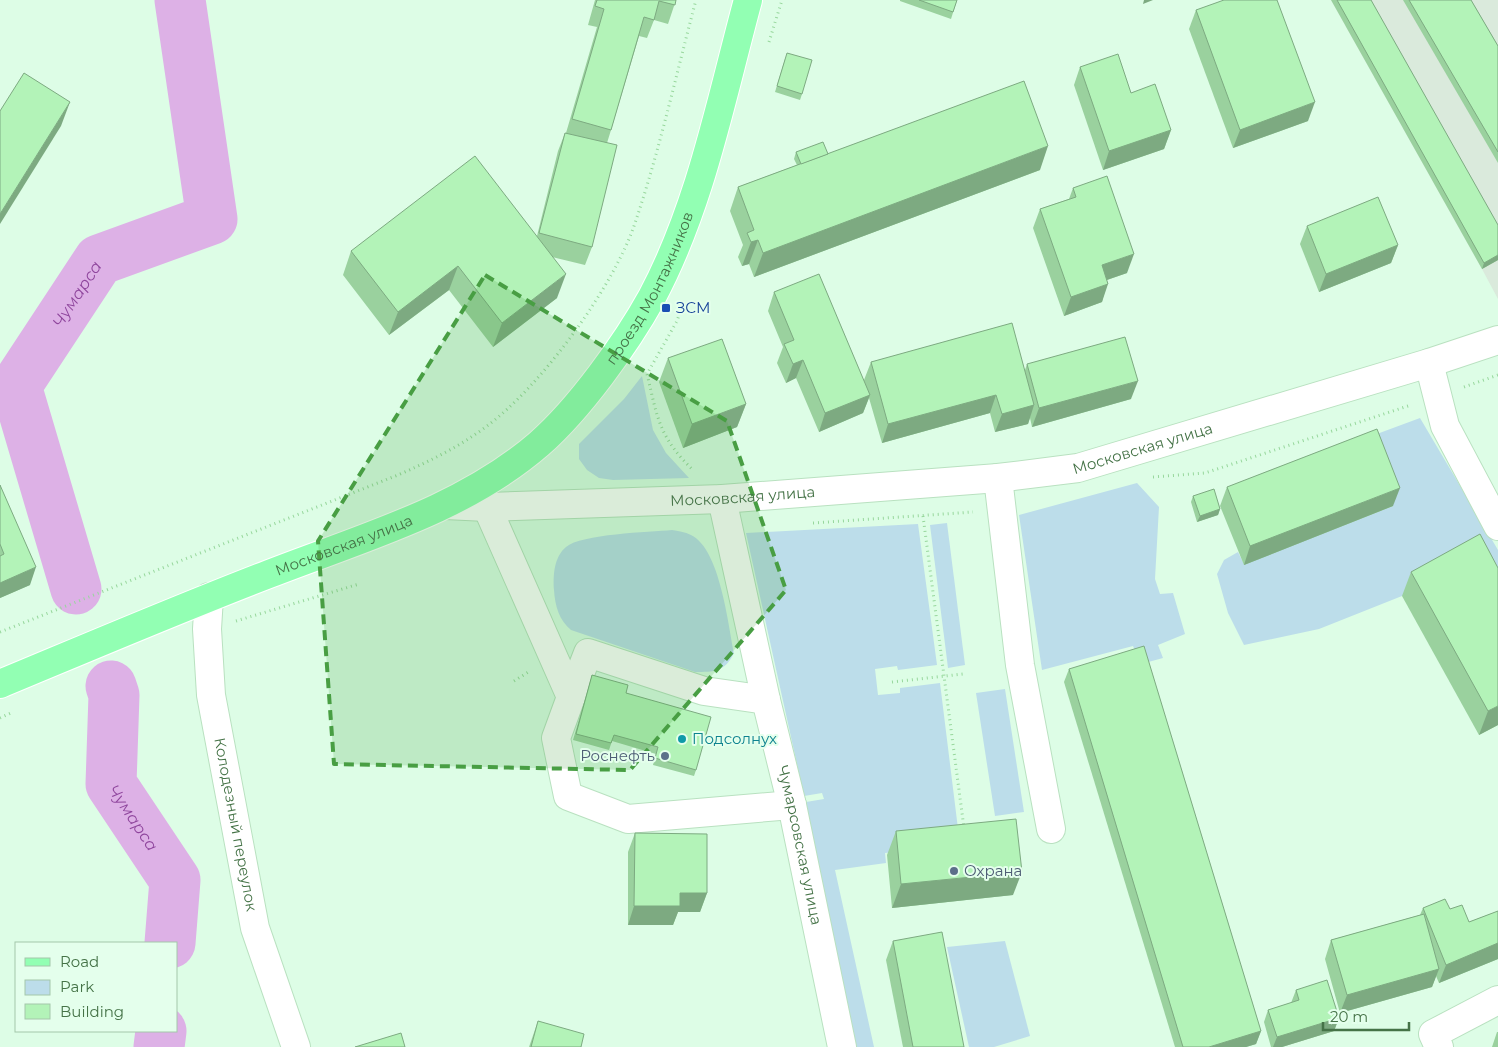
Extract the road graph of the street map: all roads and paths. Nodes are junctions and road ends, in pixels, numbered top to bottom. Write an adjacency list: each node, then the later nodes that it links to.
1 (696, 0): 15 (path)
2 (748, 0): 10 (main road, проезд Монтажников)
3 (782, 0): 4 (path)
4 (767, 47)
5 (686, 294): 9 (path)
6 (1498, 340): 7 (street, Московская улица)
7 (1429, 362): 8 (street, Московская улица); 13 (street)
8 (998, 478): 9 (street, Московская улица); 23 (street)
9 (722, 499): 11 (street, Московская улица); 21 (street, Чумарсовская улица)
10 (445, 505): 11 (street, Московская улица); 14 (main road, Московская улица)
11 (487, 507): 20 (street)
12 (805, 524): 17 (path)
13 (1498, 526)
14 (209, 597): 19 (main road, Московская улица); 26 (street, Колодезный переулок)
15 (0, 632)
16 (963, 674): 17 (path)
17 (944, 676): 18 (path); 24 (path)
18 (892, 682)
19 (0, 684)
20 (571, 697): 21 (street); 22 (street)
21 (766, 700): 22 (street, Чумарсовская улица)
22 (792, 805): 27 (street, Чумарсовская улица)
23 (1051, 828)
24 (965, 838)
25 (1498, 1000): 28 (street)
26 (296, 1047)
27 (842, 1047)
28 (1439, 1047)

